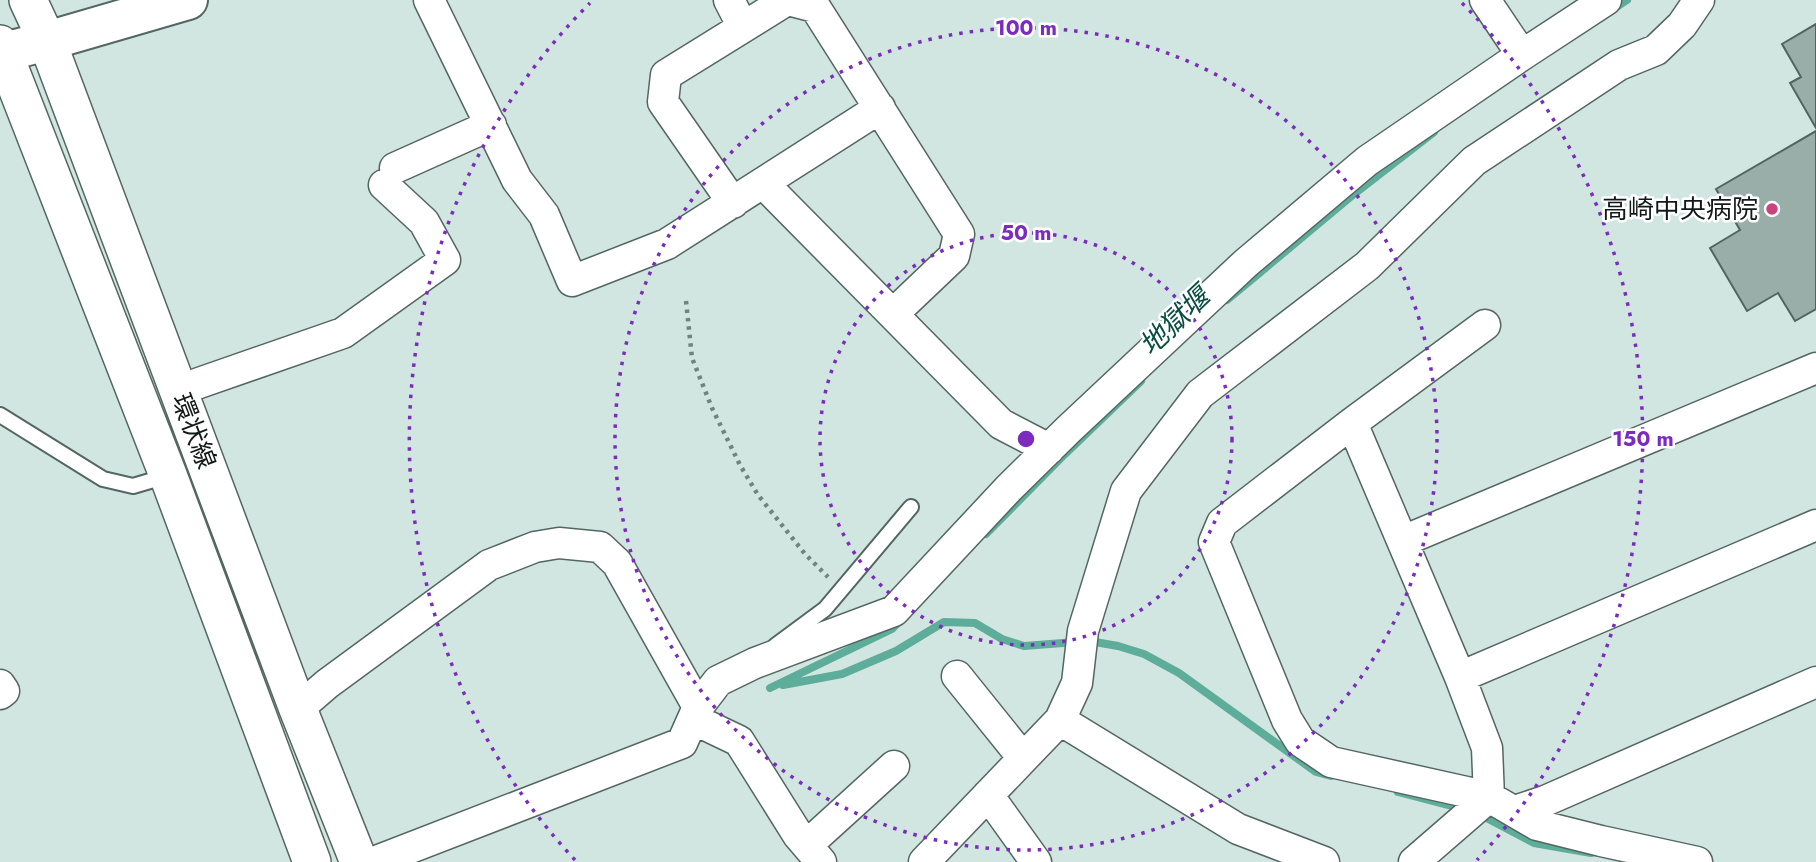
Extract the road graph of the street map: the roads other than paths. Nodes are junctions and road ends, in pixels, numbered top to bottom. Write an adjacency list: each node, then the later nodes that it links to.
1 (28, 0): 10 (street, 環状線)
2 (188, 0): 10 (main road)
3 (429, 0): 14 (street)
4 (729, 0): 9 (street)
5 (788, 0): 9 (street); 13 (street)
6 (1485, 0): 12 (street)
7 (1606, 0): 12 (street)
8 (1699, 0): 36 (street)
9 (743, 27): 16 (street)
10 (47, 41): 11 (main road); 20 (street, 環状線)
11 (1, 49): 24 (street, 環状線)
12 (1522, 55): 23 (street)
13 (880, 108): 15 (street); 17 (street)
14 (491, 125): 16 (street); 20 (street)
15 (763, 183): 16 (street); 17 (street)
16 (733, 203)
17 (892, 314): 23 (street)
18 (1485, 325): 22 (street)
19 (1816, 368): 27 (street)
20 (179, 390): 34 (street, 環状線)
21 (0, 415): 24 (lane)
22 (1352, 423): 27 (street); 40 (street)
23 (1049, 449): 28 (street)
24 (168, 475): 42 (street, 環状線)
25 (911, 507): 28 (lane)
26 (1816, 526): 30 (street)
27 (1403, 541): 30 (street)
28 (755, 663): 35 (street)
29 (957, 676): 37 (street)
30 (1460, 677): 40 (street)
31 (1816, 682): 40 (street)
32 (0, 685): 33 (street)
33 (0, 694)
34 (299, 709): 35 (street); 43 (street, 環状線)
35 (695, 713): 41 (street); 44 (street)
36 (1060, 720): 37 (street); 47 (street)
37 (1023, 758): 39 (street)
38 (894, 766): 41 (street)
39 (988, 795): 45 (street); 46 (street)
40 (1502, 804): 48 (street); 49 (street)
41 (814, 854)
42 (312, 862)
43 (359, 862)
44 (374, 862)
45 (924, 862)
46 (1037, 862)
47 (1324, 862)
48 (1414, 862)
49 (1697, 862)

